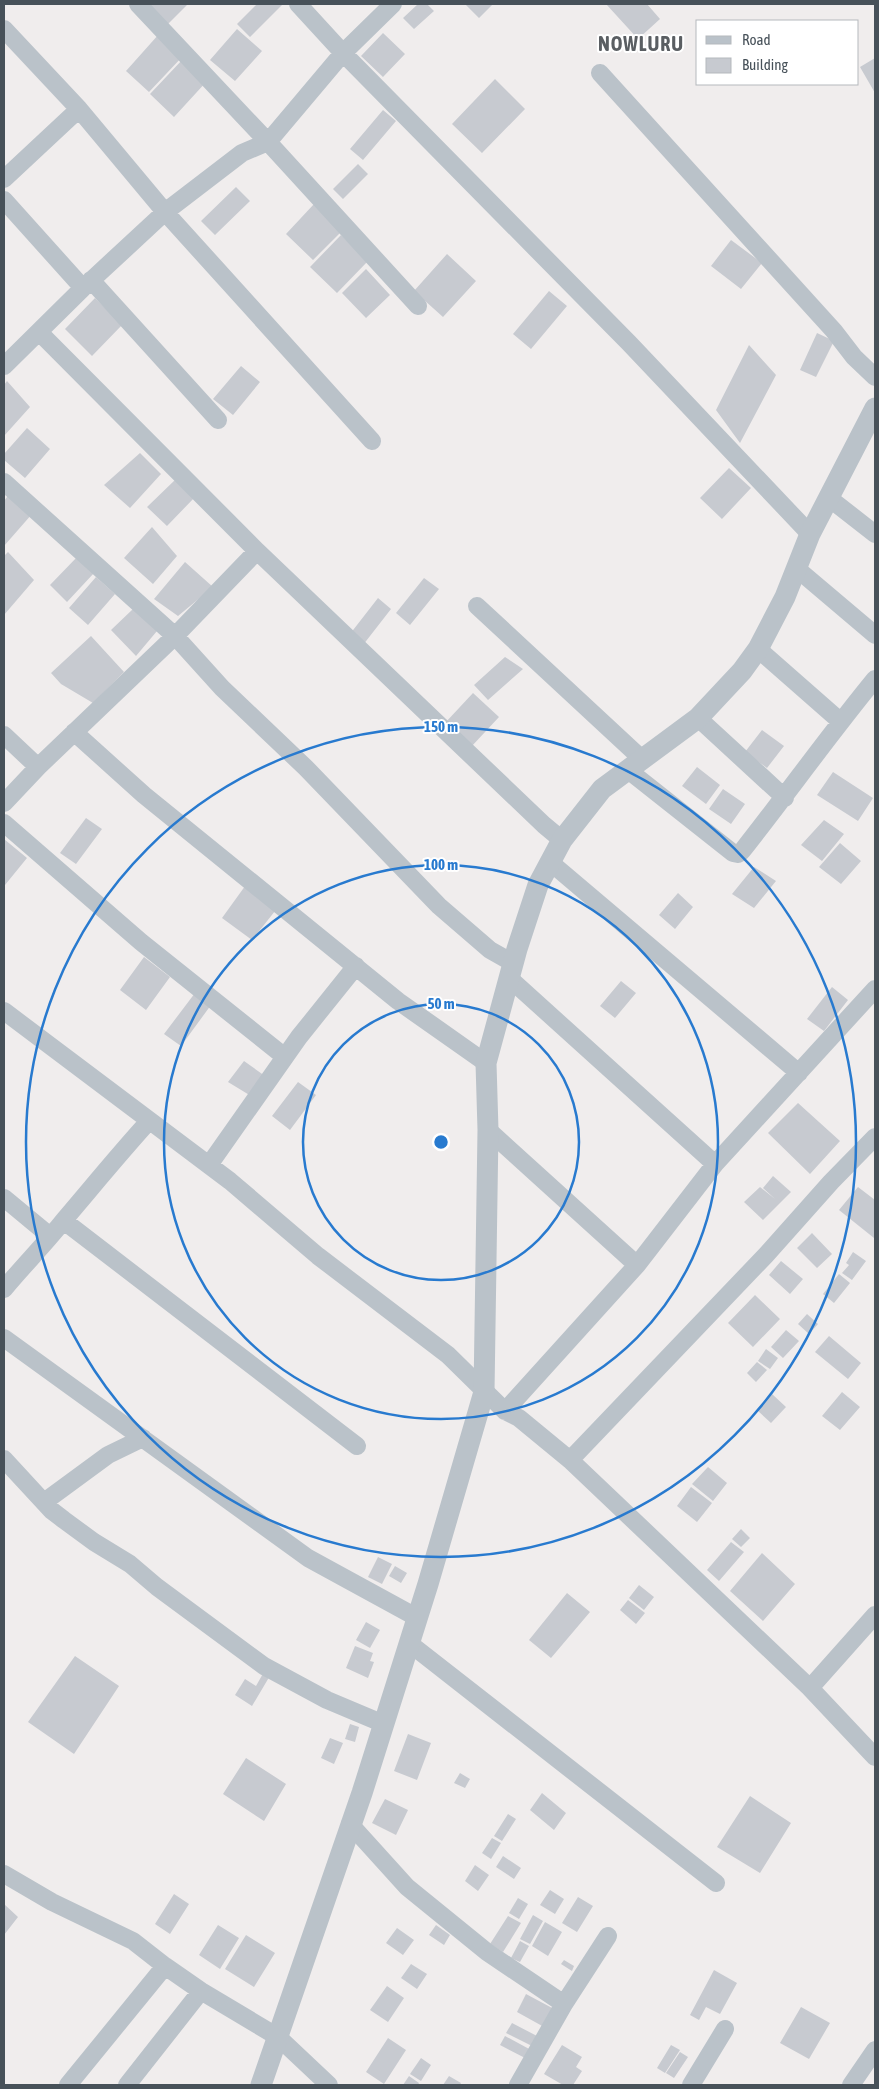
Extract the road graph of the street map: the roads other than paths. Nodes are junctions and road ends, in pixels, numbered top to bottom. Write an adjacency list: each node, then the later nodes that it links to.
1 (138, 4): 8 (street)
2 (298, 4): 5 (street)
3 (393, 4): 5 (street)
4 (4, 29): 7 (street)
5 (343, 53): 8 (street); 22 (street)
6 (600, 73): 16 (street)
7 (79, 109): 9 (street); 11 (street)
8 (268, 142): 11 (street); 13 (street)
9 (4, 179)
10 (4, 200): 12 (street)
11 (165, 212): 12 (street); 19 (street)
12 (87, 284): 14 (street); 18 (street)
13 (418, 306)
14 (40, 332): 15 (street); 24 (street)
15 (4, 366)
16 (875, 377)
17 (873, 416): 21 (street)
18 (218, 420)
19 (372, 441)
20 (4, 482): 28 (street)
21 (829, 498): 22 (street); 23 (street)
22 (810, 534): 25 (street)
23 (875, 534)
24 (257, 551): 28 (street); 40 (street)
25 (796, 568): 27 (street); 29 (street)
26 (477, 606): 35 (street)
27 (875, 635)
28 (175, 636): 33 (street); 43 (street)
29 (758, 650): 31 (street); 32 (street)
30 (875, 678): 32 (street)
31 (698, 718): 35 (street); 37 (street)
32 (840, 721): 37 (street)
33 (74, 732): 36 (street); 42 (street)
34 (4, 735): 36 (street)
35 (635, 764): 37 (street); 40 (street)
36 (38, 767): 38 (street)
37 (785, 798)
38 (4, 803)
39 (4, 823): 46 (street)
40 (562, 840): 41 (street)
41 (550, 862): 43 (street); 48 (street)
42 (356, 966): 46 (street); 47 (street)
43 (511, 970): 47 (street); 52 (street)
44 (875, 989): 48 (street)
45 (4, 1011): 49 (street)
46 (285, 1057): 53 (street)
47 (486, 1063): 50 (street)
48 (799, 1073): 52 (street)
49 (149, 1121): 53 (street); 55 (street)
50 (488, 1130): 57 (street); 60 (street)
51 (875, 1138): 65 (street)
52 (715, 1164): 57 (street)
53 (209, 1166): 60 (street)
54 (4, 1198): 56 (street)
55 (64, 1221): 56 (street); 63 (street)
56 (50, 1236): 58 (street)
57 (637, 1265): 61 (street)
58 (4, 1290)
59 (4, 1338): 62 (street)
60 (484, 1392): 61 (street); 68 (street)
61 (505, 1411): 65 (street)
62 (143, 1438): 66 (street); 68 (street)
63 (356, 1446)
64 (4, 1459): 66 (street)
65 (570, 1460): 70 (street)
66 (44, 1502): 71 (street)
67 (875, 1615): 70 (street)
68 (416, 1617): 69 (street)
69 (409, 1643): 71 (street); 75 (street)
70 (810, 1688): 72 (street)
71 (384, 1724): 73 (street)
72 (875, 1757)
73 (350, 1824): 79 (street); 81 (street)
74 (4, 1874): 77 (street)
75 (716, 1883)
76 (608, 1936): 79 (street)
77 (165, 1966): 78 (street); 83 (street)
78 (201, 1991): 81 (street); 84 (street)
79 (564, 2004): 87 (street)
80 (726, 2029): 88 (street)
81 (278, 2037): 85 (street); 86 (street)
82 (875, 2050): 89 (street)
83 (68, 2085)
84 (127, 2085)
85 (261, 2085)
86 (329, 2085)
87 (518, 2085)
88 (691, 2085)
89 (851, 2085)

